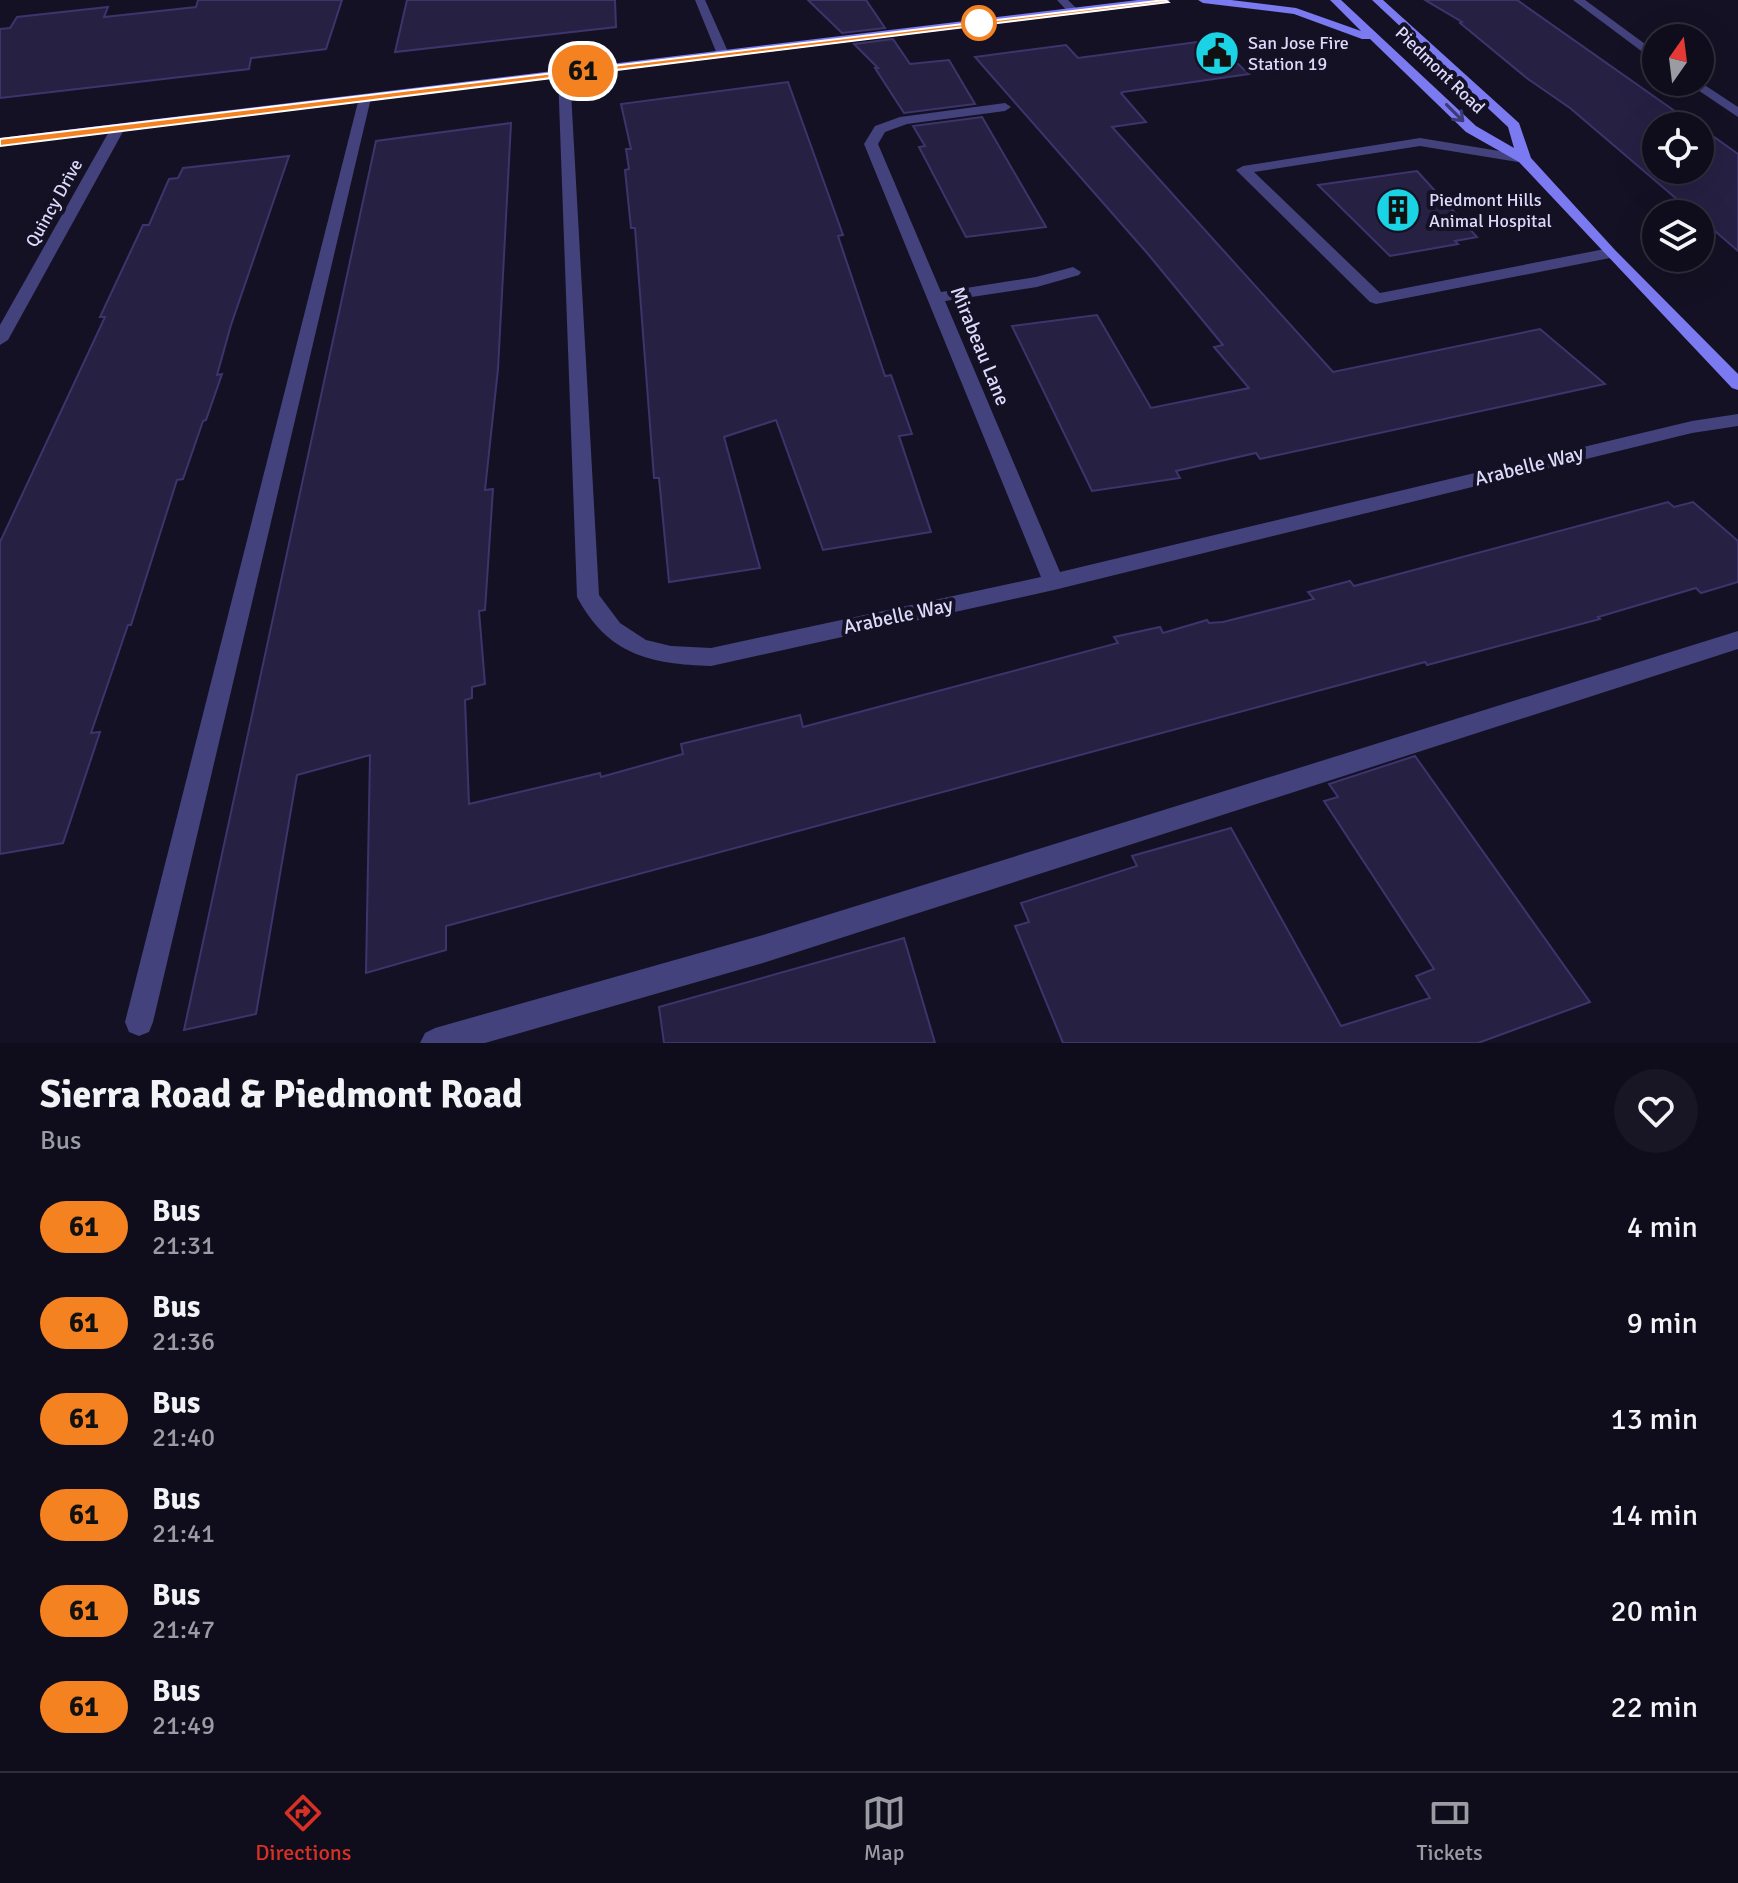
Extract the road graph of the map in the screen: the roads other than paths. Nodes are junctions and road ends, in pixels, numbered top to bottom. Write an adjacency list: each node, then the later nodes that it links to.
1 (700, 0): 11 (street)
2 (1062, 0): 8 (street)
3 (1157, 0): 8 (main road)
4 (1203, 0): 10 (main road)
5 (1335, 0): 10 (main road, Piedmont Road)
6 (1377, 0): 19 (main road, Piedmont Road)
7 (1578, 0): 9 (street)
8 (1073, 11): 11 (main road)
9 (1642, 48)
10 (1391, 50): 19 (main road, Piedmont Road, one-way to 19)
11 (723, 54): 12 (main road)
12 (564, 74): 14 (main road); 26 (street, Arabelle Way)
13 (1713, 96): 16 (street)
14 (365, 98): 17 (main road); 28 (street)
15 (1005, 107): 22 (street, Mirabeau Lane)
16 (1738, 113)
17 (118, 128): 18 (main road); 23 (street, Quincy Drive)
18 (0, 142)
19 (1524, 159): 20 (main road, Piedmont Road); 20 (street)
20 (1610, 253): 24 (main road, Piedmont Road)
21 (1073, 272): 22 (street)
22 (938, 297): 26 (street, Mirabeau Lane)
23 (0, 340)
24 (1738, 384)
25 (1738, 420): 26 (street, Arabelle Way)
26 (1054, 582)
27 (1738, 640): 29 (street)
28 (139, 1022)
29 (435, 1043)

